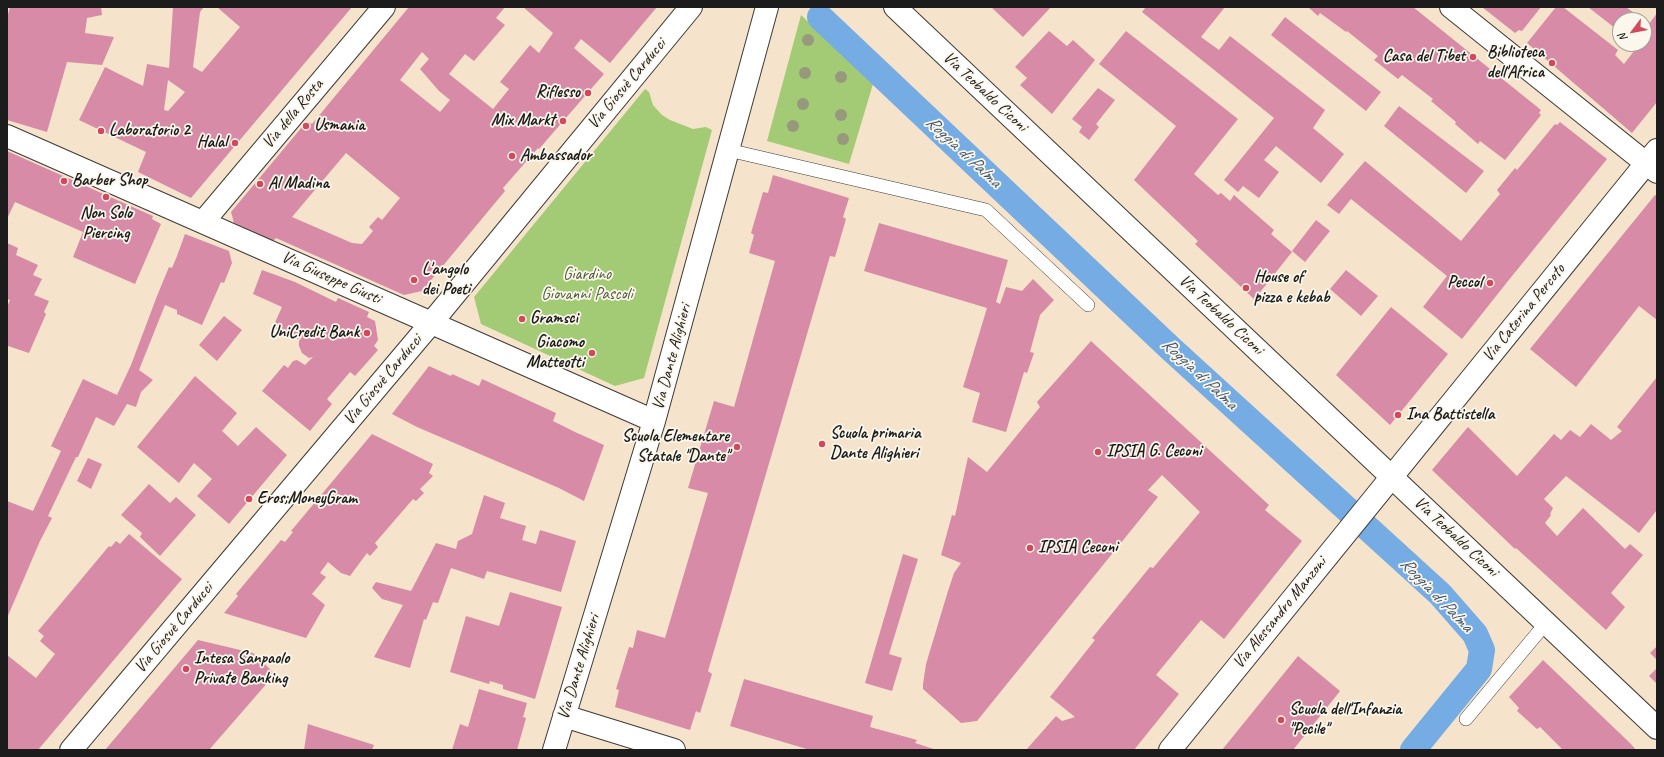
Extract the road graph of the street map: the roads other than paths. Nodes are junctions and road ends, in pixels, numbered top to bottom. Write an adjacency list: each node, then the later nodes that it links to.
1 (384, 7): 9 (street, Via della Rosta)
2 (691, 7): 11 (street, Via Giosuè Carducci)
3 (767, 7): 7 (street, Via Dante Alighieri)
4 (895, 7): 13 (street, Via Teobaldo Ciconi)
5 (1451, 7): 8 (street)
6 (7, 136): 9 (street, Via Giuseppe Giusti)
7 (728, 150): 10 (lane); 12 (street, Via Dante Alighieri)
8 (1653, 162): 13 (street, Via Caterina Percoto)
9 (203, 222): 11 (street, Via Giuseppe Giusti)
10 (1088, 305)
11 (432, 322): 12 (street, Via Giuseppe Giusti); 18 (street, Via Giosuè Carducci)
12 (654, 421): 15 (street, Via Dante Alighieri)
13 (1392, 476): 14 (street, Via Teobaldo Ciconi); 21 (street, Via Alessandro Manzoni)
14 (1546, 623): 16 (lane); 17 (street, Via Teobaldo Ciconi)
15 (564, 716): 19 (street, Via Dante Alighieri); 20 (street)
16 (1466, 719)
17 (1657, 728)
18 (71, 750)
19 (554, 750)
20 (674, 750)
21 (1170, 750)

